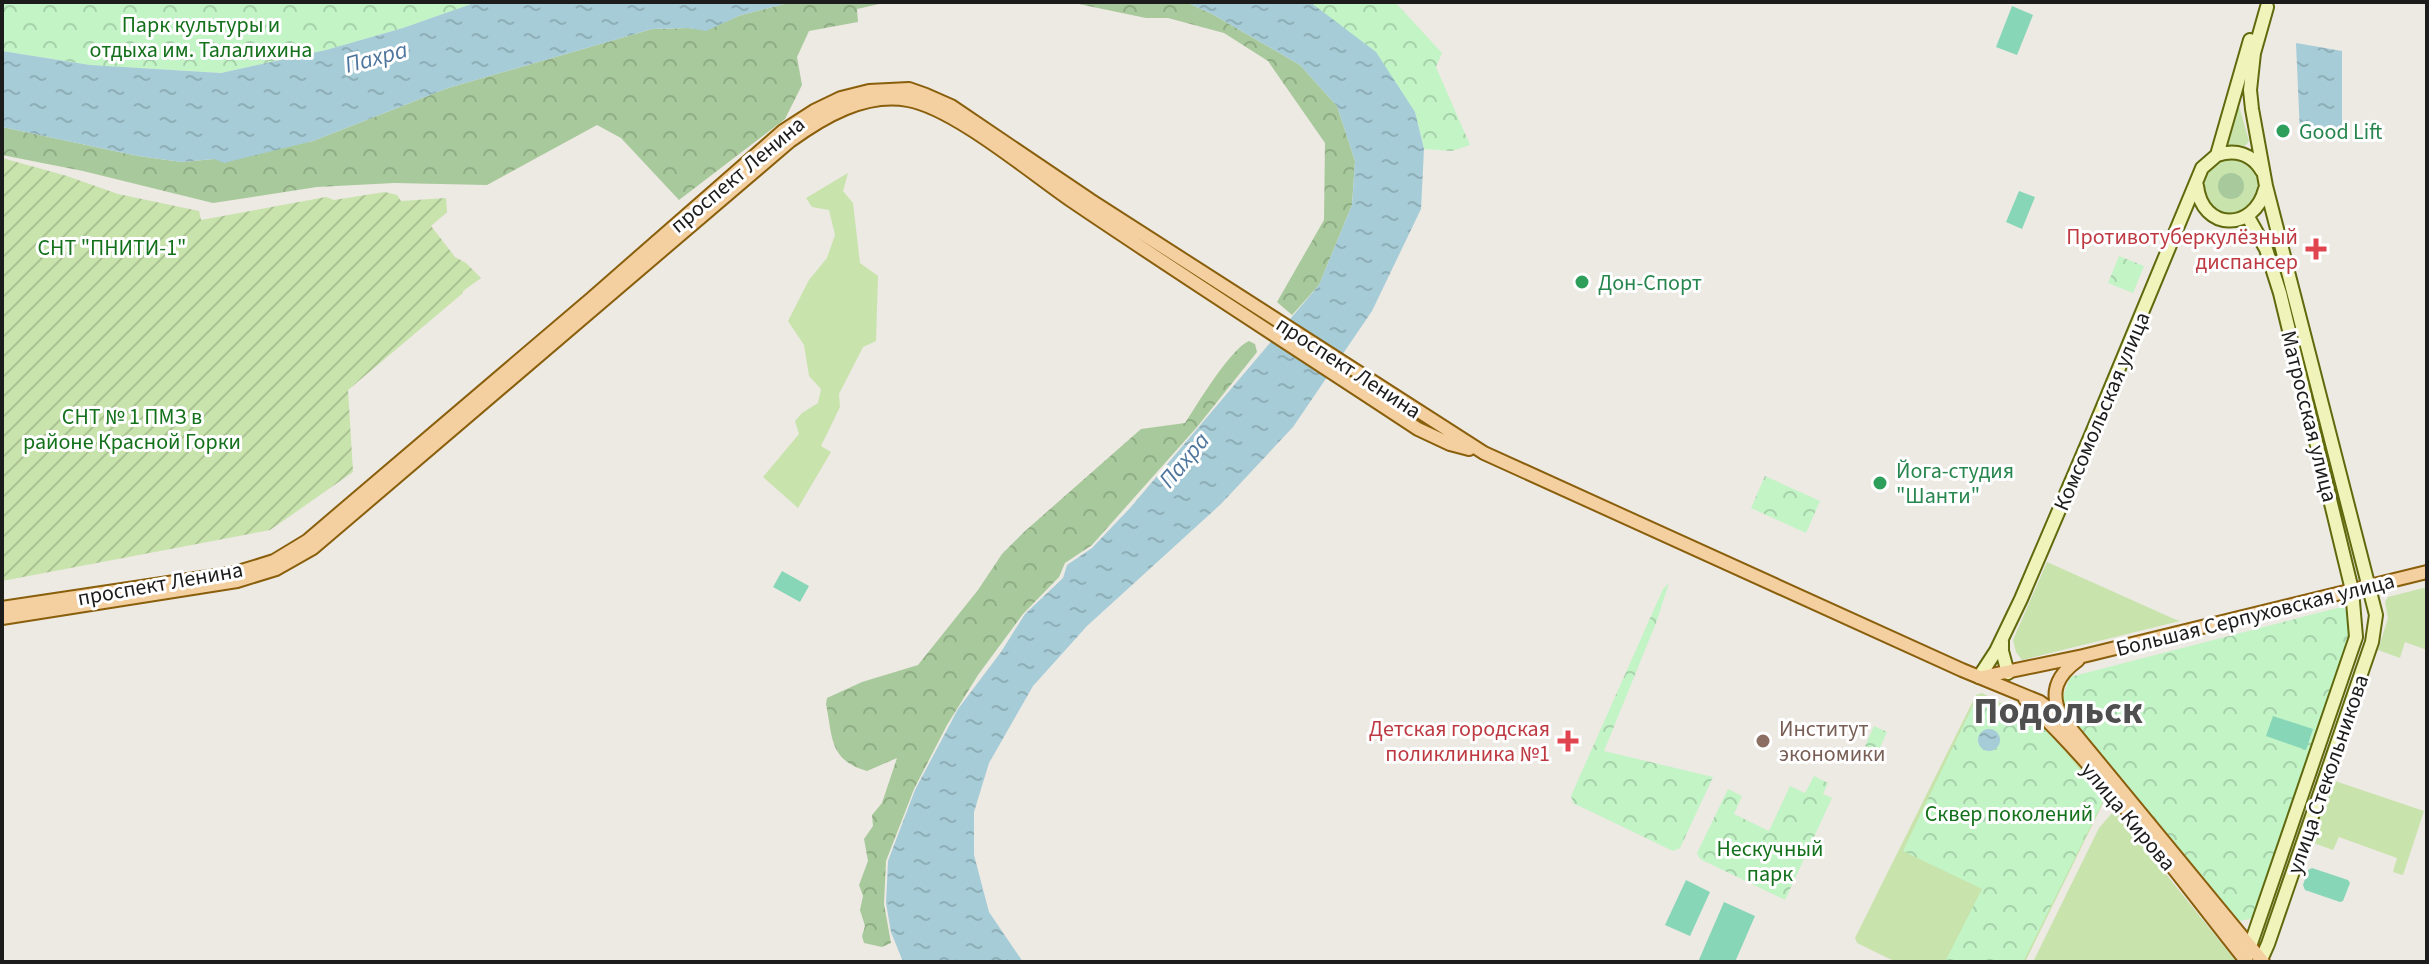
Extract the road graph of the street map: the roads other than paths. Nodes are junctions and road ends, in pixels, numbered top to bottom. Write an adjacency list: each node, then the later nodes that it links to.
1 (2268, 5): 2 (main road, Комсомольская улица); 3 (main road, Комсомольская улица)
2 (2217, 155): 3 (main road); 4 (main road, Комсомольская улица)
3 (2265, 180): 5 (main road); 9 (main road, Матросская улица)
4 (2197, 183): 5 (main road); 14 (main road, Комсомольская улица)
5 (2248, 217): 10 (main road, Матросская улица)
6 (1180, 264): 7 (main road, проспект Ленина); 7 (main road, проспект Ленина); 11 (main road, проспект Ленина); 12 (main road, проспект Ленина)
7 (1484, 453): 17 (main road, проспект Ленина)
8 (2427, 572): 9 (main road, Большая Серпуховская улица)
9 (2370, 586): 10 (main road, Большая Серпуховская улица); 21 (main road, улица Стекольникова)
10 (2352, 590): 13 (main road, Матросская улица); 15 (main road, Большая Серпуховская улица)
11 (2, 608)
12 (2, 618)
13 (2357, 619): 20 (main road, улица Стекольникова)
14 (2003, 638): 16 (main road); 17 (main road, Комсомольская улица)
15 (2083, 656): 16 (main road, Большая Серпуховская улица); 19 (main road)
16 (2008, 673): 17 (main road, Большая Серпуховская улица); 18 (main road)
17 (1979, 677): 18 (main road, проспект Ленина)
18 (2022, 696): 19 (main road, улица Кирова); 21 (main road, улица Кирова)
19 (2062, 718): 20 (main road, улица Кирова)
20 (2250, 946): 21 (main road, улица Кирова)
21 (2255, 961)

